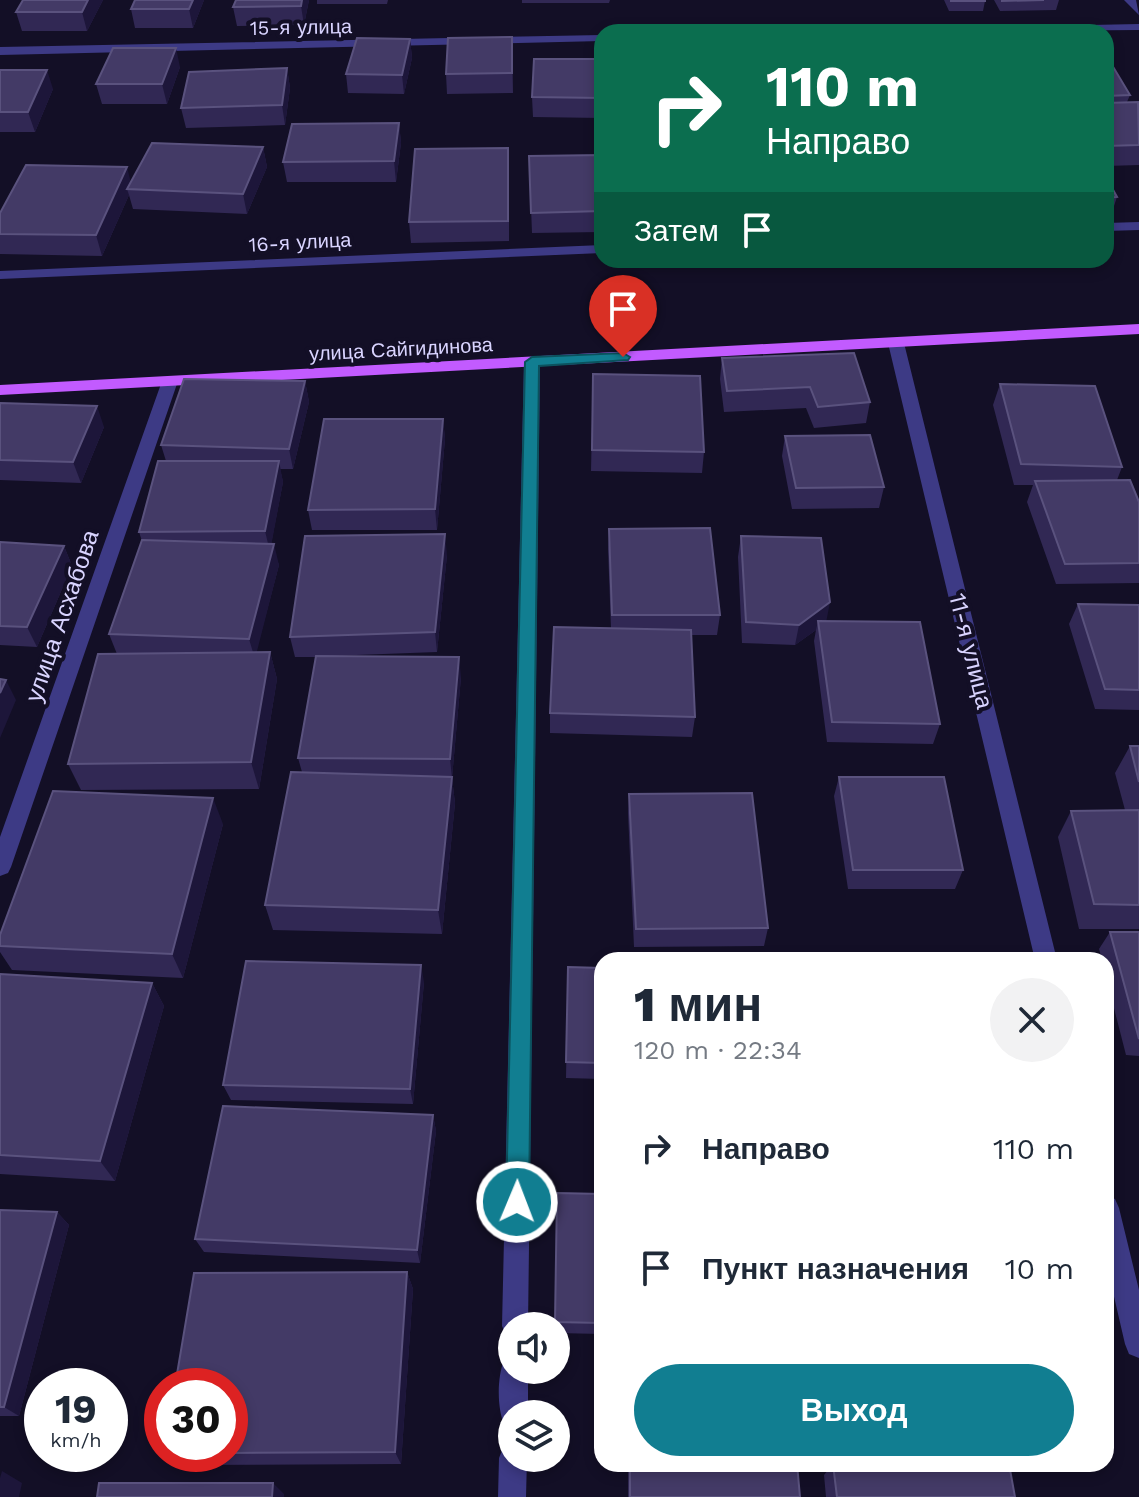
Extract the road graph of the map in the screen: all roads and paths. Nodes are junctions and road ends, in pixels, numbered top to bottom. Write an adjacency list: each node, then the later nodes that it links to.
1 (1130, 0): 2 (street)
2 (1139, 12)
3 (1114, 27): 4 (street)
4 (1139, 27)
5 (594, 38): 6 (street, 15-я улица)
6 (0, 51)
7 (1139, 226): 8 (street)
8 (1114, 227)
9 (594, 249): 10 (street, 16-я улица)
10 (0, 275)
11 (1139, 329): 12 (main road, улица Сайгидинова)
12 (896, 343): 13 (main road, улица Сайгидинова); 17 (street, 11-я улица)
13 (532, 362): 14 (main road, улица Сайгидинова); 19 (street)
14 (170, 381): 15 (main road, улица Сайгидинова); 16 (street, улица Асхабова)
15 (0, 390)
16 (0, 867)
17 (1044, 952)
18 (1114, 1241): 20 (street)
19 (515, 1312)
20 (1139, 1344)
21 (513, 1472): 22 (street)
22 (512, 1497)

